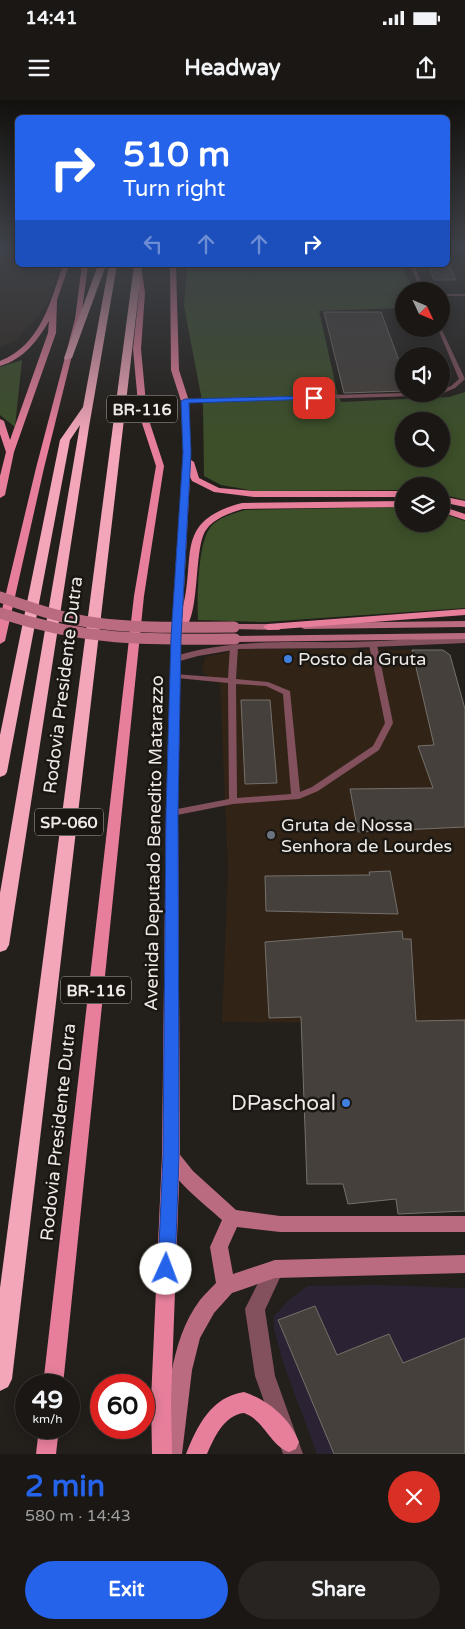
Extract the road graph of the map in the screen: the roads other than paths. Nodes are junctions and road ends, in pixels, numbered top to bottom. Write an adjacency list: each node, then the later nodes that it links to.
1 (49, 311): 11 (main road)
2 (53, 311): 17 (main road)
3 (79, 311): 10 (main road)
4 (85, 311): 10 (highway)
5 (105, 311): 15 (highway, Rodovia Presidente Dutra / SP-060)
6 (132, 311): 52 (highway, Rodovia Presidente Dutra / SP-060)
7 (140, 311): 51 (main road, Rodovia Presidente Dutra / BR-116)
8 (174, 311): 14 (main road, Avenida Deputado Benedito Matarazzo)
9 (450, 352): 12 (lane)
10 (68, 358): 33 (main road)
11 (0, 364)
12 (450, 388)
13 (395, 395): 14 (lane)
14 (185, 401): 18 (main road, Avenida Deputado Benedito Matarazzo)
15 (88, 405): 40 (highway); 44 (highway, Rodovia Presidente Dutra / SP-060)
16 (0, 421): 17 (main road)
17 (10, 452): 20 (main road)
18 (187, 453): 19 (main road); 31 (main road, Avenida Deputado Benedito Matarazzo)
19 (395, 494)
20 (0, 495)
21 (450, 501): 23 (main road)
22 (395, 504): 31 (main road)
23 (465, 504)
24 (450, 512): 25 (main road)
25 (465, 517)
26 (0, 597): 30 (main road, bridge)
27 (0, 612): 34 (main road, bridge)
28 (465, 612): 30 (main road)
29 (465, 624): 30 (main road)
30 (268, 627)
31 (176, 638): 37 (main road, Avenida Deputado Benedito Matarazzo)
32 (464, 639): 34 (main road); 35 (street); 36 (street)
33 (0, 641)
34 (235, 643): 35 (street); 37 (street); 39 (lane)
35 (373, 645): 41 (lane)
36 (465, 652)
37 (176, 659): 38 (main road, Avenida Deputado Benedito Matarazzo)
38 (176, 676): 39 (lane); 43 (main road, Avenida Deputado Benedito Matarazzo)
39 (232, 682): 41 (lane); 42 (lane)
40 (0, 772)
41 (296, 797): 42 (lane)
42 (233, 801): 43 (lane)
43 (172, 813): 45 (main road, Avenida Deputado Benedito Matarazzo)
44 (0, 945)
45 (171, 1156): 46 (main road); 56 (main road, Avenida Deputado Benedito Matarazzo)
46 (232, 1218): 47 (main road); 50 (main road)
47 (465, 1224)
48 (465, 1264): 49 (main road)
49 (275, 1269): 50 (main road); 54 (street)
50 (226, 1286): 57 (main road)
51 (54, 1374)
52 (0, 1379)
53 (47, 1439): 55 (main road)
54 (291, 1448): 58 (main road)
55 (46, 1454)
56 (162, 1454)
57 (172, 1454)
58 (196, 1454)

